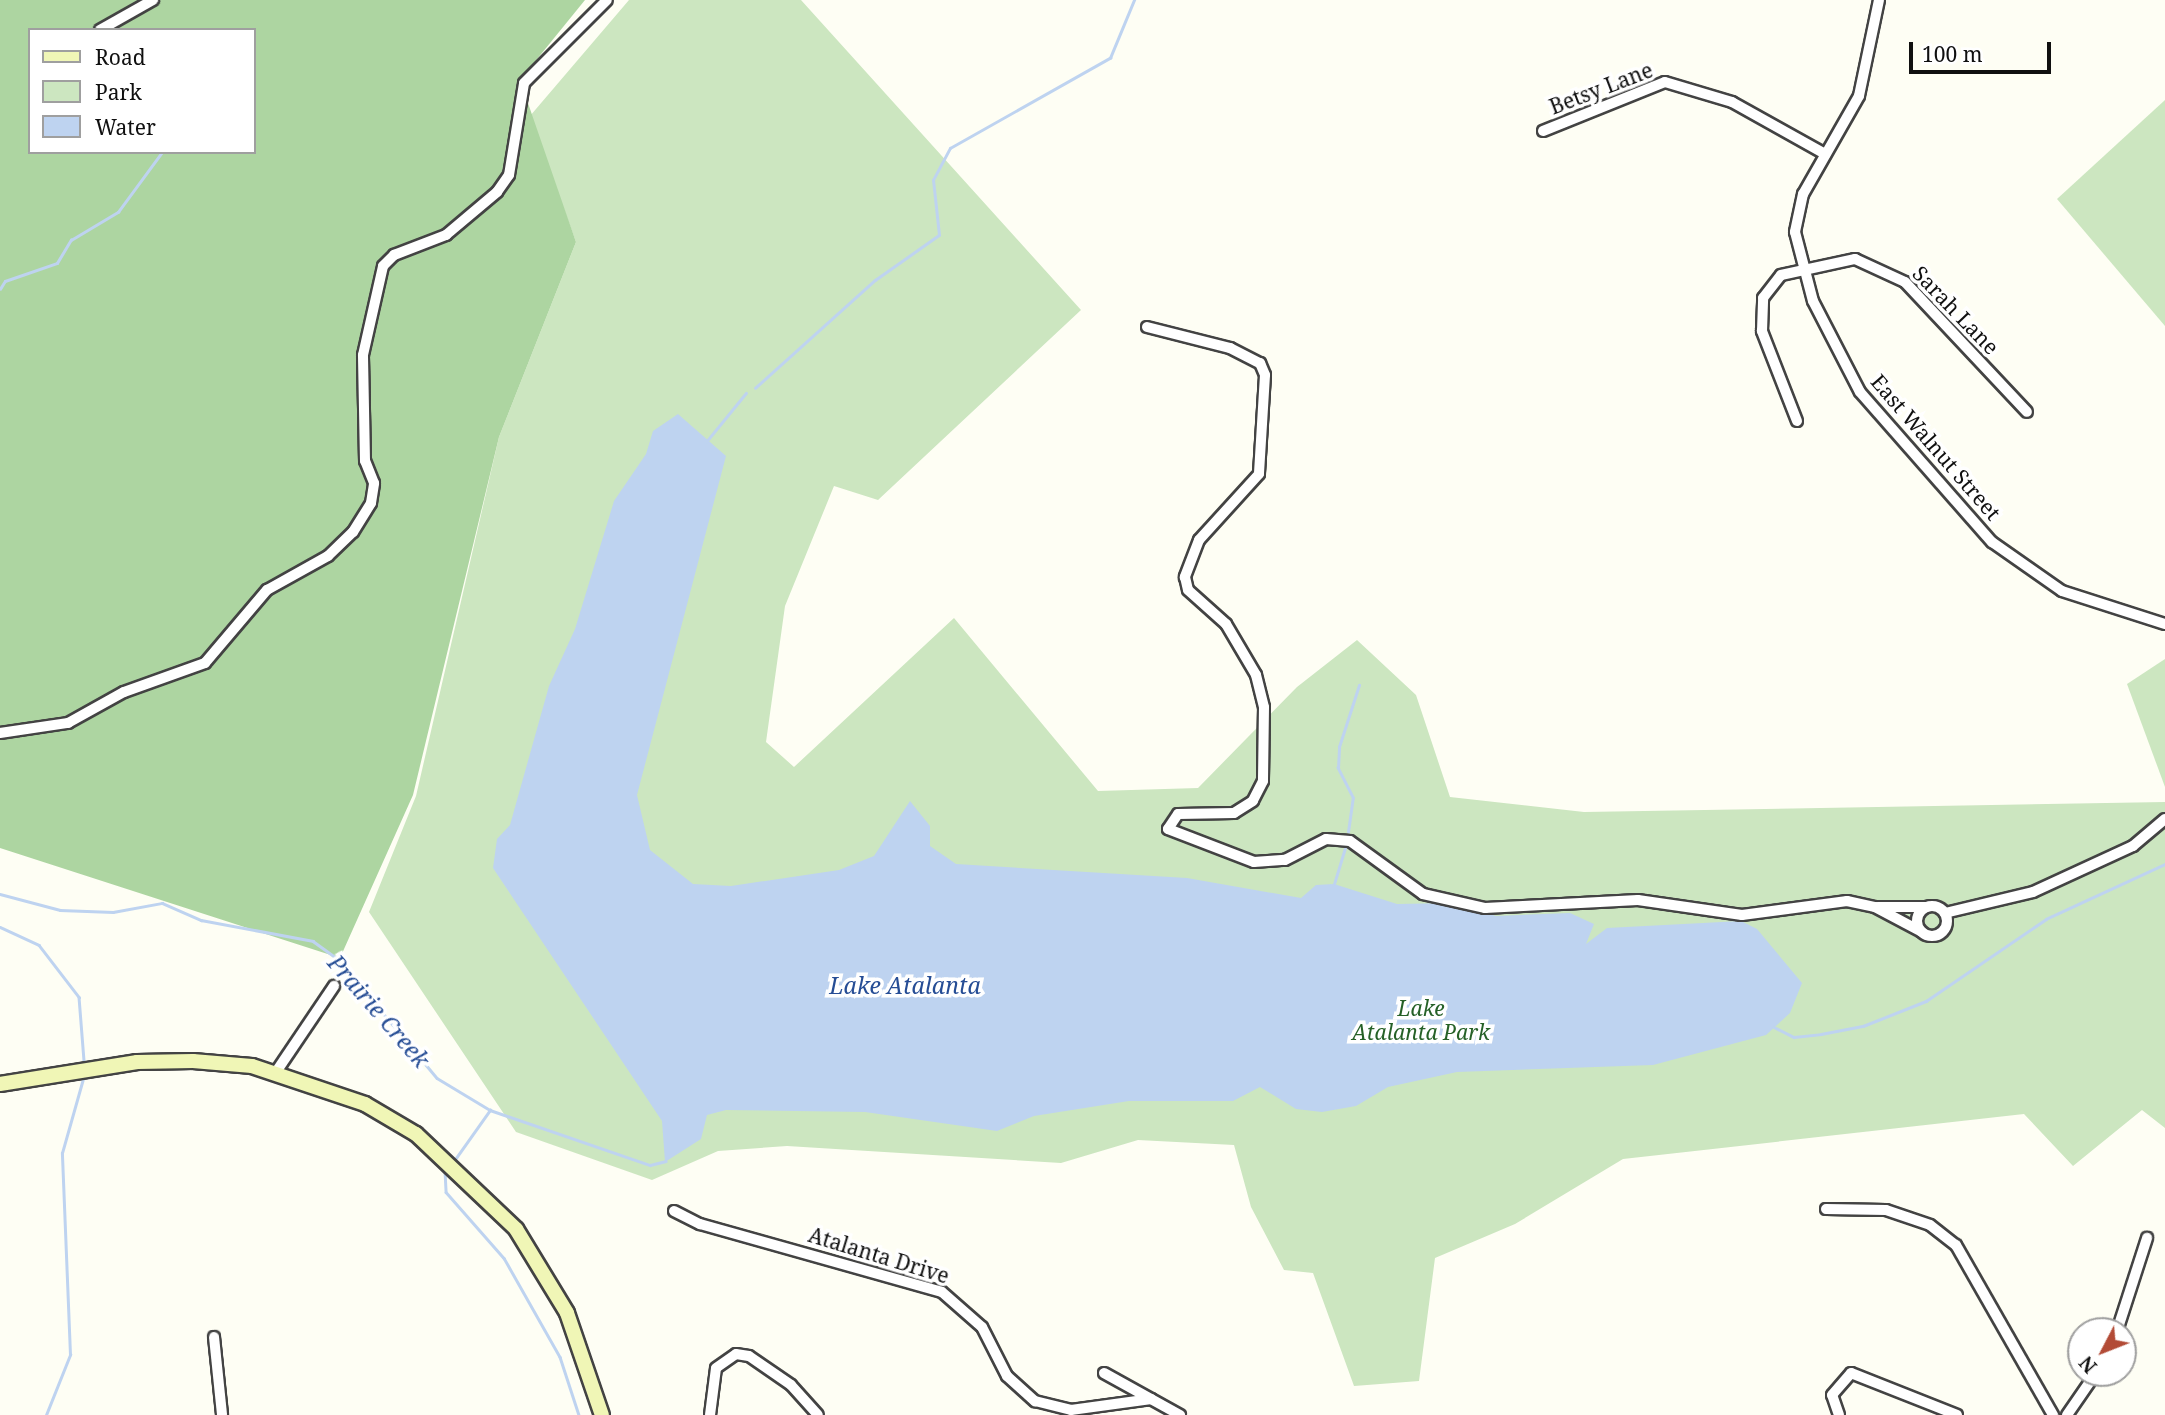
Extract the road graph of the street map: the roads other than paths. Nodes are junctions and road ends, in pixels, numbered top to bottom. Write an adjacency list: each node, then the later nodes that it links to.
1 (153, 0): 4 (street)
2 (607, 0): 12 (street)
3 (1879, 0): 6 (street, East Walnut Street)
4 (104, 28)
5 (1543, 131): 6 (street, Betsy Lane)
6 (1825, 154): 7 (street, East Walnut Street)
7 (1804, 269): 9 (street, Sarah Lane); 10 (street, Sarah Lane); 11 (street, East Walnut Street)
8 (1147, 327): 16 (street)
9 (2027, 412)
10 (1797, 421)
11 (2165, 624)
12 (0, 733)
13 (2165, 819): 15 (street)
14 (2165, 826): 15 (street)
15 (2153, 830): 18 (street)
16 (1875, 907): 17 (street); 19 (street)
17 (1927, 907): 18 (street); 19 (street)
18 (1945, 913): 19 (street)
19 (1922, 932)
20 (334, 986): 21 (street)
21 (276, 1072): 22 (main road); 32 (main road)
22 (0, 1084)
23 (1826, 1209): 38 (street)
24 (674, 1211): 30 (street, Atalanta Drive)
25 (2147, 1238): 26 (street)
26 (2122, 1317)
27 (214, 1337): 31 (street)
28 (1104, 1373): 30 (street)
29 (2086, 1387): 39 (street)
30 (1151, 1399): 35 (street)
31 (222, 1415)
32 (602, 1415)
33 (710, 1415): 34 (street)
34 (818, 1415)
35 (1180, 1415)
36 (1839, 1415): 37 (street)
37 (1957, 1415)
38 (2053, 1415)
39 (2067, 1415)

